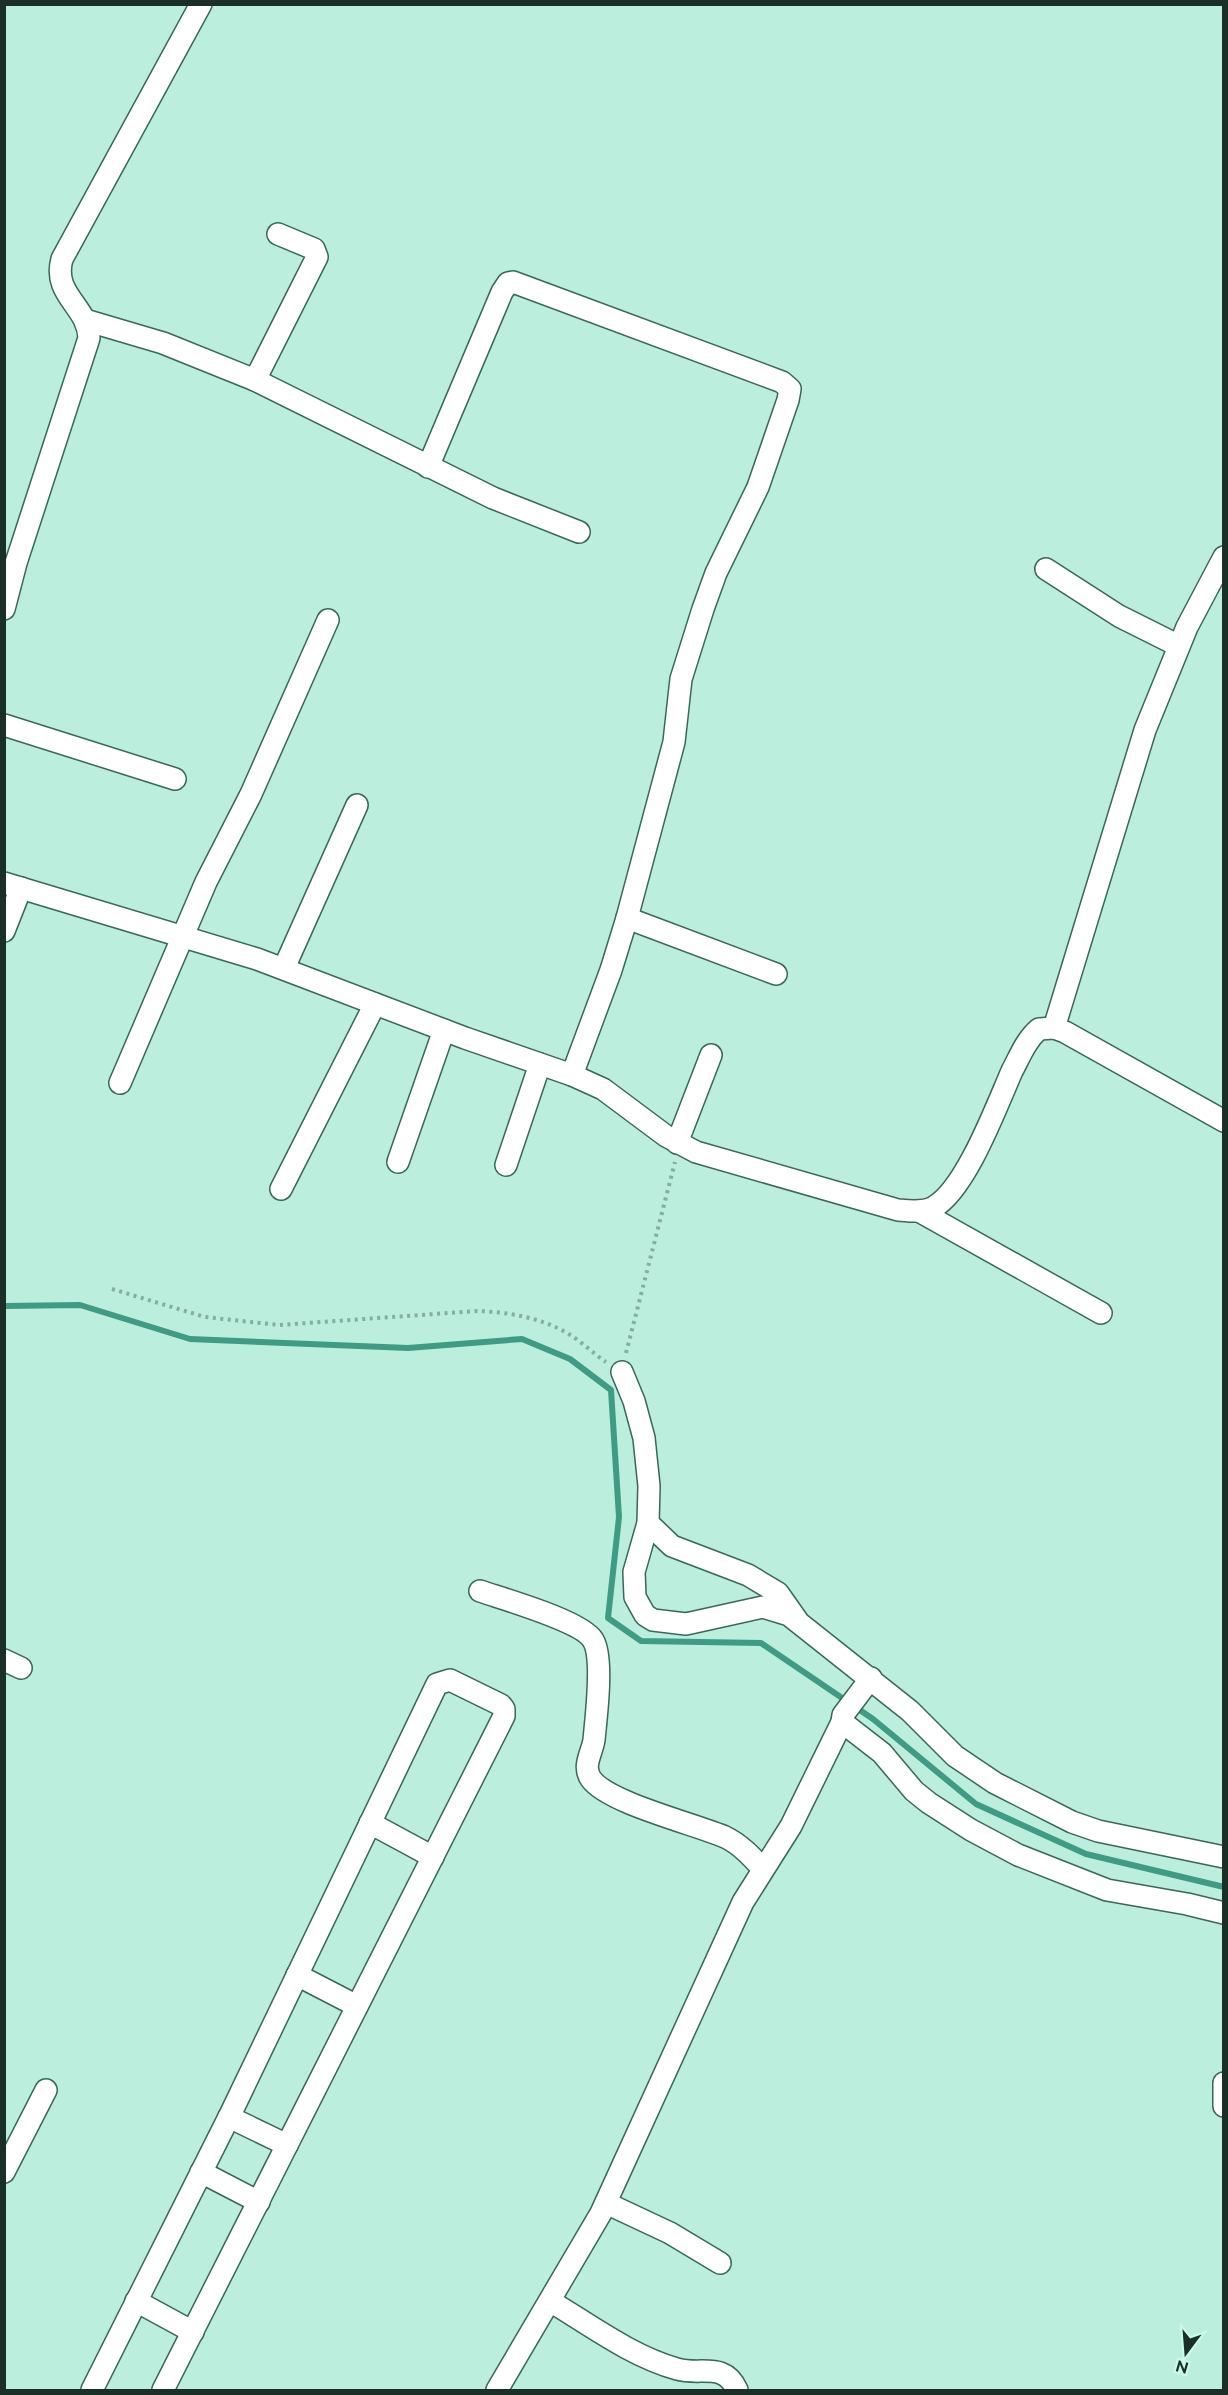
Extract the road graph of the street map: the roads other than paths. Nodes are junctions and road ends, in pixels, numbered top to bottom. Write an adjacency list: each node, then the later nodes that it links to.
1 (201, 4): 3 (street)
2 (278, 234): 4 (street)
3 (85, 320): 4 (street); 9 (street)
4 (255, 380): 5 (street)
5 (428, 467): 6 (street); 16 (street)
6 (579, 531)
7 (1224, 557): 11 (street)
8 (1046, 569): 11 (street)
9 (4, 609)
10 (328, 620): 18 (street)
11 (1179, 646): 22 (street)
12 (4, 725): 13 (street)
13 (175, 780)
14 (357, 805): 19 (street)
15 (13, 885): 17 (street); 18 (street)
16 (627, 918): 20 (street); 26 (street)
17 (4, 931)
18 (185, 936): 19 (street); 27 (street)
19 (284, 968): 21 (street)
20 (776, 974)
21 (375, 1004): 23 (street); 32 (street)
22 (1054, 1028): 28 (street); 33 (street)
23 (444, 1030): 25 (street); 30 (street)
24 (711, 1055): 29 (street)
25 (540, 1064): 26 (street); 31 (street)
26 (572, 1076): 29 (street)
27 (120, 1083)
28 (1224, 1121)
29 (678, 1144): 33 (street)
30 (398, 1162)
31 (506, 1165)
32 (281, 1189)
33 (919, 1211): 34 (street)
34 (1101, 1313)
35 (622, 1372): 36 (street)
36 (648, 1522): 38 (street); 38 (street)
37 (480, 1591): 44 (street)
38 (800, 1625): 39 (street)
39 (868, 1682): 40 (street); 43 (street)
40 (843, 1719): 44 (street); 45 (street)
41 (370, 1823): 42 (street); 42 (street); 46 (street)
42 (433, 1857): 47 (street)
43 (1224, 1857)
44 (763, 1869): 56 (street)
45 (1224, 1913)
46 (297, 1975): 47 (street); 51 (street)
47 (357, 2006): 52 (street)
48 (1224, 2083): 50 (street)
49 (46, 2090): 53 (street)
50 (1224, 2106)
51 (229, 2117): 52 (street); 54 (street)
52 (287, 2145): 55 (street)
53 (4, 2172)
54 (201, 2172): 55 (street); 58 (street)
55 (259, 2202): 60 (street)
56 (606, 2203): 57 (street); 59 (street)
57 (720, 2263)
58 (136, 2301): 60 (street); 61 (street)
59 (550, 2301): 63 (street); 64 (street)
60 (193, 2332): 62 (street)
61 (92, 2391)
62 (163, 2391)
63 (496, 2391)
64 (736, 2391)

